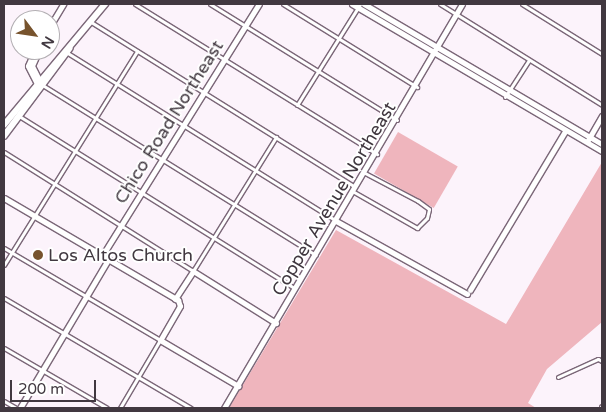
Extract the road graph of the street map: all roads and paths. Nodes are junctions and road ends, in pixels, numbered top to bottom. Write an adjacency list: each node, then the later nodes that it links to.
1 (105, 4): 12 (main road)
2 (135, 4): 20 (street)
3 (210, 4): 13 (street)
4 (259, 4): 13 (street, Chico Road Northeast)
5 (283, 4): 14 (street)
6 (364, 4): 15 (street)
7 (440, 4): 11 (street)
8 (462, 4): 11 (street)
9 (522, 4): 18 (street)
10 (357, 5): 14 (street); 19 (street)
11 (456, 14): 15 (street); 23 (street)
12 (90, 22): 16 (main road); 17 (street)
13 (246, 26): 20 (street, Chico Road Northeast); 24 (street)
14 (338, 38): 24 (street); 27 (street)
15 (435, 48): 19 (street); 29 (street)
16 (67, 51): 25 (main road); 26 (street)
17 (137, 51): 26 (street); 28 (street)
18 (602, 54)
19 (436, 56): 27 (street, Copper Avenue Northeast); 30 (street)
20 (224, 59): 28 (street, Chico Road Northeast); 31 (street)
21 (31, 60): 25 (street)
22 (35, 60): 25 (street)
23 (529, 60): 29 (street); 32 (street)
24 (318, 71): 31 (street); 36 (street)
25 (39, 84): 33 (main road); 35 (street); 37 (main road)
26 (116, 84): 35 (street); 38 (street)
27 (417, 88): 36 (street, Copper Avenue Northeast)
28 (204, 92): 38 (street, Chico Road Northeast); 41 (street)
29 (509, 92): 30 (street); 42 (street)
30 (505, 97): 39 (street)
31 (297, 104): 47 (street)
32 (602, 105)
33 (19, 116): 40 (main road); 44 (street)
34 (602, 116): 42 (street)
35 (95, 118): 44 (street); 48 (street)
36 (397, 120): 47 (street, Copper Avenue Northeast)
37 (4, 125)
38 (183, 126): 48 (street, Chico Road Northeast); 49 (street)
39 (565, 131): 42 (street); 57 (street)
40 (4, 136)
41 (276, 138): 49 (street); 52 (street)
42 (588, 140): 43 (street); 45 (street)
43 (602, 144)
44 (74, 151): 51 (street); 53 (street)
45 (602, 151)
46 (4, 152): 51 (street)
47 (377, 154): 50 (street, Copper Avenue Northeast)
48 (162, 159): 53 (street, Chico Road Northeast); 55 (street)
49 (255, 171): 55 (street); 57 (street)
50 (365, 173): 52 (street, Copper Avenue Northeast); 52 (street)
51 (54, 184): 56 (street); 58 (street)
52 (355, 190): 57 (street, Copper Avenue Northeast)
53 (141, 192): 58 (street, Chico Road Northeast); 59 (street)
54 (4, 198): 56 (street)
55 (234, 204): 59 (street); 63 (street)
56 (34, 215): 61 (street); 62 (street)
57 (336, 221): 63 (street, Copper Avenue Northeast)
58 (121, 225): 62 (street, Chico Road Northeast); 66 (street)
59 (214, 238): 66 (street); 67 (street)
60 (4, 248): 61 (street)
61 (12, 252): 65 (street); 68 (street)
62 (102, 256): 64 (street)
63 (316, 256): 67 (street, Copper Avenue Northeast)
64 (108, 260): 68 (street); 70 (street)
65 (4, 265)
66 (193, 271): 70 (street); 71 (street)
67 (296, 290): 71 (street, Copper Avenue Northeast)
68 (86, 296): 72 (street); 73 (street)
69 (4, 298): 72 (street)
70 (175, 299): 73 (street)
71 (276, 323): 79 (street, Copper Avenue Northeast)
72 (64, 333): 76 (street); 77 (street)
73 (160, 340): 77 (street); 79 (street)
74 (4, 348): 76 (street)
75 (602, 361): 78 (street)
76 (42, 370): 81 (street); 83 (street)
77 (138, 377): 84 (street); 85 (street)
78 (558, 377)
79 (238, 386): 86 (street, Copper Avenue Northeast)
80 (4, 401): 82 (street)
81 (22, 407)
82 (16, 408)
83 (107, 408)
84 (120, 408)
85 (191, 408)
86 (224, 408)

